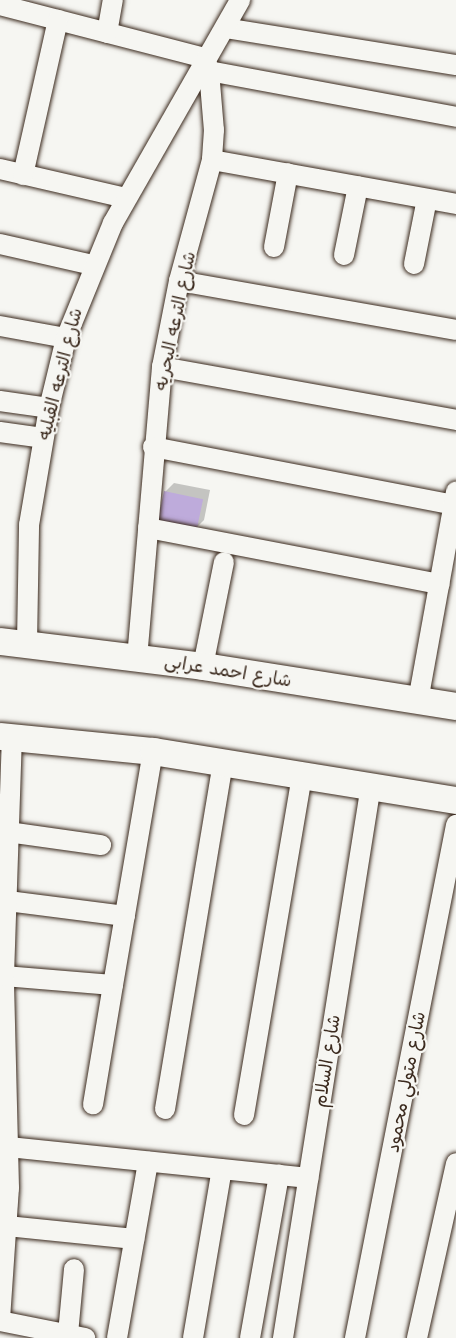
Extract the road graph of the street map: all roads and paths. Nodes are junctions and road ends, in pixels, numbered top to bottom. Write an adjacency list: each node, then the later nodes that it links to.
1 (113, 0): 6 (street)
2 (238, 0): 5 (street, شارع الترعه القبليه)
3 (0, 5): 4 (street)
4 (47, 12): 6 (street); 13 (street)
5 (225, 28): 7 (street, شارع الترعه القبليه); 8 (street)
6 (107, 33): 7 (street)
7 (207, 65): 9 (street); 10 (street, شارع الترعه البحريه); 15 (street, شارع الترعه القبليه)
8 (456, 65)
9 (456, 117)
10 (212, 160): 12 (street); 23 (street, شارع الترعه البحريه)
11 (0, 169): 13 (street)
12 (288, 173): 14 (street); 19 (street)
13 (23, 175): 15 (street)
14 (358, 186): 16 (street); 20 (street)
15 (126, 198): 22 (street, شارع الترعه القبليه)
16 (427, 199): 17 (street); 21 (street)
17 (456, 204)
18 (0, 244): 22 (street)
19 (274, 247)
20 (344, 255)
21 (414, 264)
22 (93, 265): 26 (street, شارع الترعه القبليه)
23 (179, 281): 25 (street); 27 (street, شارع الترعه البحريه)
24 (0, 326): 26 (street)
25 (456, 330)
26 (66, 338): 29 (street, شارع الترعه القبليه)
27 (162, 367): 30 (street); 33 (street, شارع الترعه البحريه)
28 (0, 401): 29 (street)
29 (49, 408): 32 (street, شارع الترعه القبليه)
30 (456, 420)
31 (0, 432): 32 (street)
32 (43, 438): 39 (street, شارع الترعه القبليه)
33 (153, 447): 34 (street); 35 (street, شارع الترعه البحريه)
34 (455, 498): 37 (street)
35 (148, 528): 37 (street); 40 (street, شارع الترعه البحريه)
36 (225, 562): 41 (street)
37 (440, 584): 42 (street)
38 (0, 641): 39 (street, شارع احمد عرابى)
39 (27, 643): 40 (street, شارع احمد عرابى)
40 (137, 658): 41 (street, شارع احمد عرابى)
41 (203, 666): 42 (street, شارع احمد عرابى)
42 (418, 701): 43 (street, شارع احمد عرابى)
43 (456, 706)
44 (6, 736): 45 (street); 51 (street)
45 (153, 751): 46 (street); 54 (street)
46 (223, 762): 47 (street); 61 (street)
47 (302, 774): 48 (street); 62 (street)
48 (371, 785): 49 (street); 68 (street, شارع السلام)
49 (456, 800)
50 (456, 825): 80 (street, شارع متولي محمود)
51 (6, 838): 52 (street); 53 (street)
52 (101, 845)
53 (3, 900): 54 (street); 55 (street)
54 (125, 916): 57 (street)
55 (3, 934): 56 (street)
56 (4, 976): 57 (street); 58 (street)
57 (113, 985): 60 (street)
58 (2, 999): 59 (street)
59 (3, 1082): 63 (street)
60 (93, 1104)
61 (165, 1109)
62 (244, 1115)
63 (9, 1148): 64 (street); 69 (street)
64 (148, 1162): 66 (street); 71 (street)
65 (456, 1163): 81 (street)
66 (222, 1169): 67 (street); 77 (street)
67 (279, 1175): 68 (street); 78 (street)
68 (308, 1178): 79 (street, شارع السلام)
69 (4, 1187): 70 (street)
70 (7, 1226): 71 (street); 73 (street)
71 (135, 1239): 76 (street)
72 (74, 1269): 75 (street)
73 (1, 1281): 74 (street)
74 (0, 1320): 75 (street)
75 (76, 1336)
76 (117, 1338)
77 (193, 1338)
78 (250, 1338)
79 (283, 1338)
80 (355, 1338)
81 (417, 1338)

